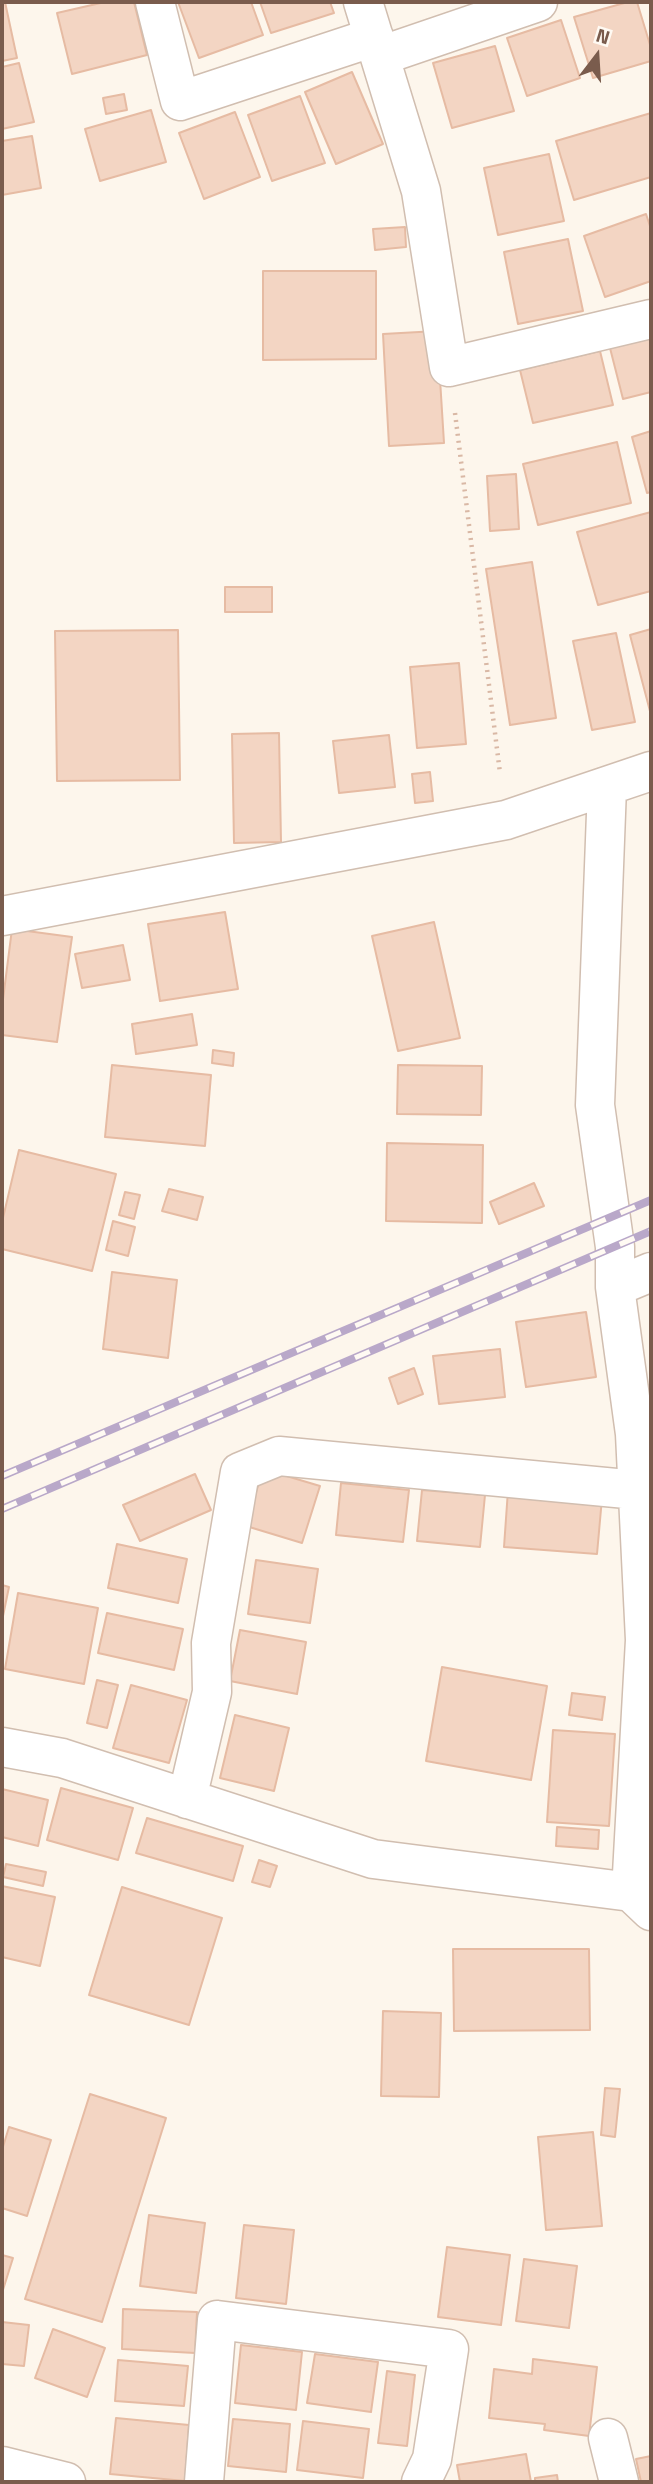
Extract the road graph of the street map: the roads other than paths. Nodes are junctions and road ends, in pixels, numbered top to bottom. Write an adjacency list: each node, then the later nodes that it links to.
1 (155, 2): 3 (street)
2 (538, 2): 3 (street)
3 (372, 31): 4 (street)
4 (651, 319)
5 (651, 771): 6 (street)
6 (607, 787): 7 (street); 9 (street)
7 (2, 916)
8 (651, 1272): 9 (street)
9 (615, 1287): 10 (street)
10 (644, 1490): 12 (street); 13 (street)
11 (2, 1747): 12 (street)
12 (187, 1798): 13 (street)
13 (641, 1902)
14 (608, 2438): 19 (street)
15 (2, 2466): 16 (street)
16 (48, 2480)
17 (204, 2482): 18 (street)
18 (421, 2482)
19 (618, 2482)

